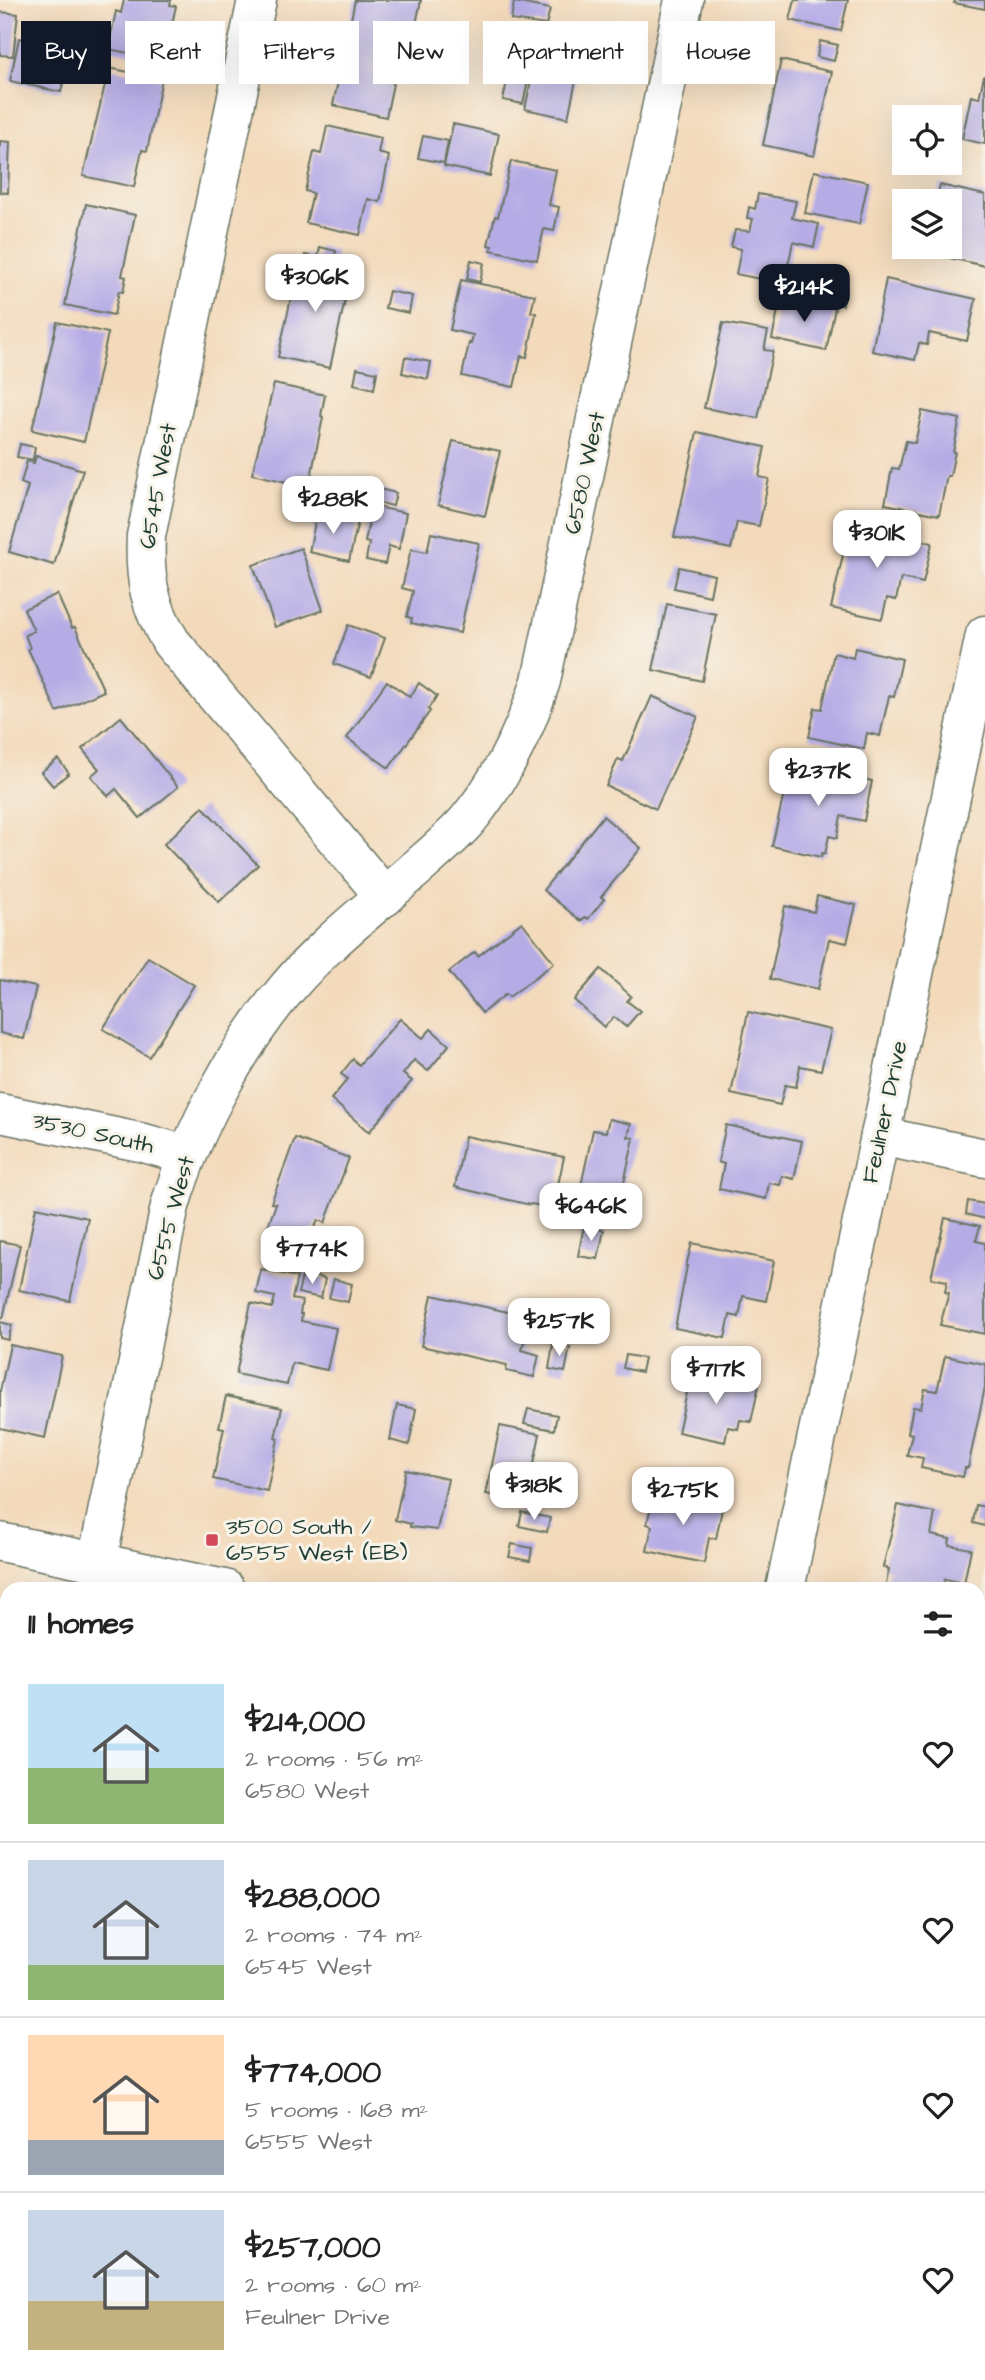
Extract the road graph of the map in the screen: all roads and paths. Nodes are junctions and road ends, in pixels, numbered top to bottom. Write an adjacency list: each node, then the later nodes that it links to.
1 (257, 0): 4 (street, 6545 West)
2 (684, 0): 4 (street, 6580 West)
3 (983, 656): 6 (street, Feulner Drive)
4 (385, 897): 7 (street, 6555 West)
5 (0, 1113): 7 (street, 3530 South)
6 (880, 1136): 8 (street); 12 (street, Feulner Drive)
7 (187, 1155): 10 (street, 6555 West)
8 (985, 1158)
9 (0, 1542): 10 (street)
10 (97, 1562): 11 (street)
11 (192, 1582)
12 (786, 1582)

